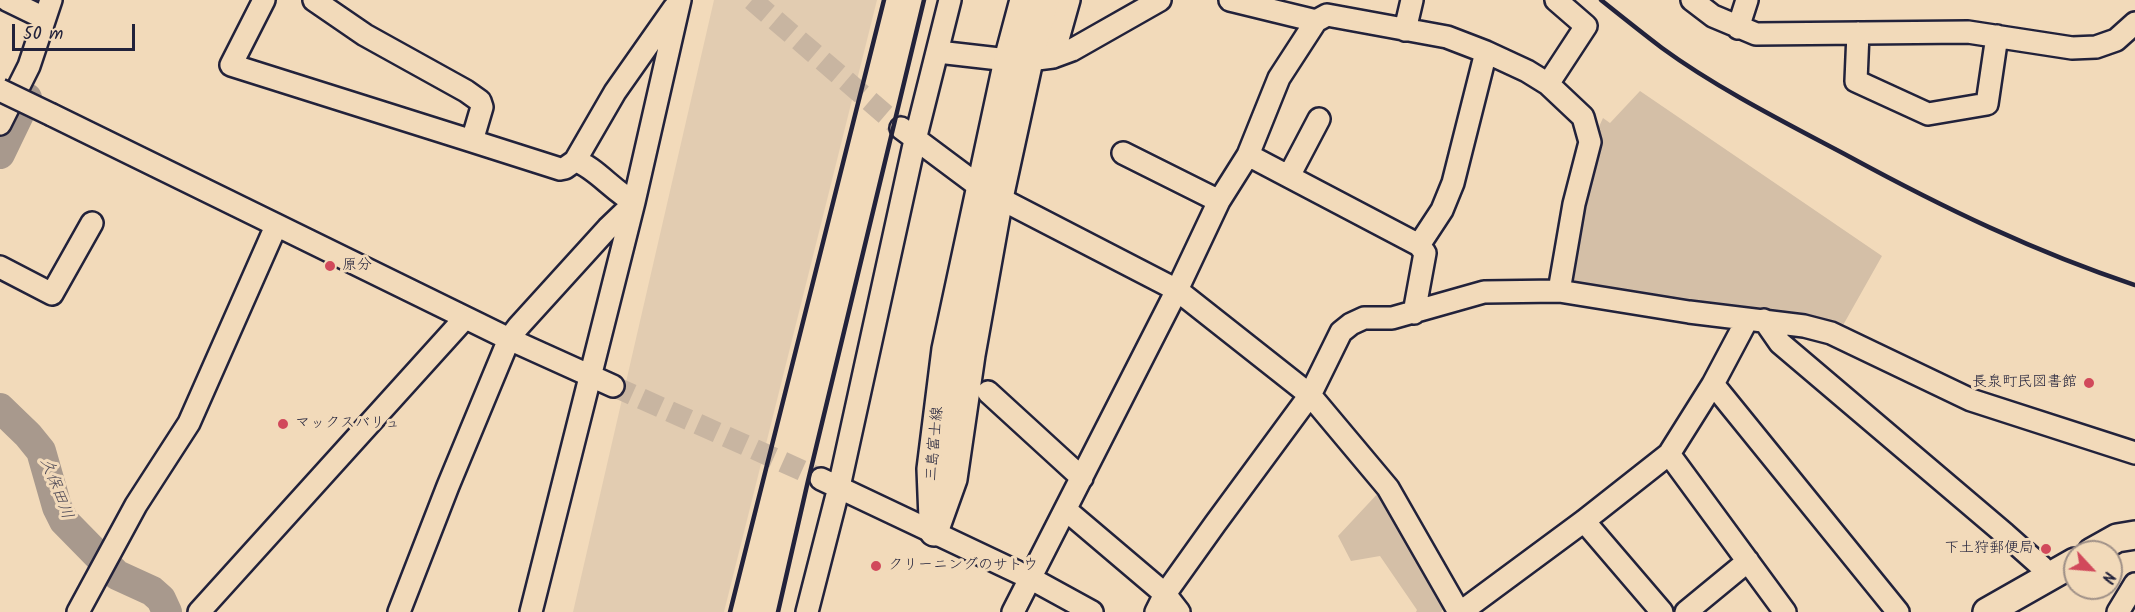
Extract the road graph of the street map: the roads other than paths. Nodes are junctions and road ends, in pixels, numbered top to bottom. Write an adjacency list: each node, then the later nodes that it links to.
1 (7, 0): 15 (street)
2 (264, 0): 30 (street)
3 (314, 0): 30 (street)
4 (680, 0): 33 (street); 37 (street)
5 (950, 0): 22 (street)
6 (1024, 0): 24 (main road, 三島富士線)
7 (1045, 0): 24 (main road, 三島富士線)
8 (1069, 0): 24 (street)
9 (1160, 0): 24 (street)
10 (1230, 0): 16 (street)
11 (1412, 0): 19 (street)
12 (1556, 0): 25 (street)
13 (1692, 0): 18 (street)
14 (1747, 0): 18 (street)
15 (48, 9): 28 (street)
16 (1324, 12): 19 (street); 32 (street)
17 (2135, 23): 21 (street)
18 (1738, 28): 20 (street)
19 (1405, 30): 23 (street)
20 (1858, 33): 21 (street); 21 (street)
21 (1997, 36)
22 (938, 52): 24 (street); 29 (street)
23 (1486, 52): 25 (street); 40 (street)
24 (1030, 59): 35 (main road, 三島富士線)
25 (1548, 84): 43 (street)
26 (0, 90): 39 (street, bridge)
27 (1318, 119): 34 (street)
28 (0, 124)
29 (908, 134): 35 (street); 56 (street)
30 (472, 141): 33 (street)
31 (1123, 153): 36 (street)
32 (1248, 154): 34 (street); 36 (street)
33 (575, 160): 37 (street)
34 (1289, 176): 40 (street)
35 (990, 193): 42 (street); 59 (main road, 三島富士線)
36 (1219, 201): 42 (street)
37 (634, 203): 47 (street); 48 (street)
38 (92, 223): 41 (street)
39 (276, 226): 45 (street); 68 (street)
40 (1419, 245): 44 (street)
41 (0, 267)
42 (1177, 291): 52 (street); 55 (street)
43 (1559, 291): 44 (street); 46 (street)
44 (1414, 313): 52 (street)
45 (465, 318): 47 (street); 69 (street)
46 (1756, 320): 49 (street); 53 (street); 64 (street)
47 (509, 339): 48 (street); 70 (street)
48 (591, 375): 50 (street); 71 (street)
49 (1713, 384): 54 (street); 80 (street)
50 (613, 386)
51 (988, 392): 55 (street)
52 (1310, 395): 67 (street); 76 (street)
53 (2135, 453)
54 (1669, 454): 58 (street); 62 (street)
55 (1082, 478): 57 (street)
56 (830, 483): 59 (street); 72 (street)
57 (1066, 510): 65 (street); 67 (street)
58 (1584, 521): 76 (street); 77 (street)
59 (934, 532): 65 (street)
60 (2135, 535): 61 (main road)
61 (2113, 540)
62 (1748, 561): 78 (street); 79 (street)
63 (2063, 569): 64 (main road)
64 (2049, 577): 81 (main road)
65 (1030, 578): 73 (street); 74 (street)
66 (2135, 584): 82 (street)
67 (1160, 603): 75 (street)
68 (78, 612)
69 (199, 612)
70 (399, 612)
71 (531, 612)
72 (807, 612)
73 (1013, 612)
74 (1092, 612)
75 (1179, 612)
76 (1460, 612)
77 (1662, 612)
78 (1686, 612)
79 (1785, 612)
80 (1898, 612)
81 (1987, 612)
82 (2118, 612)

